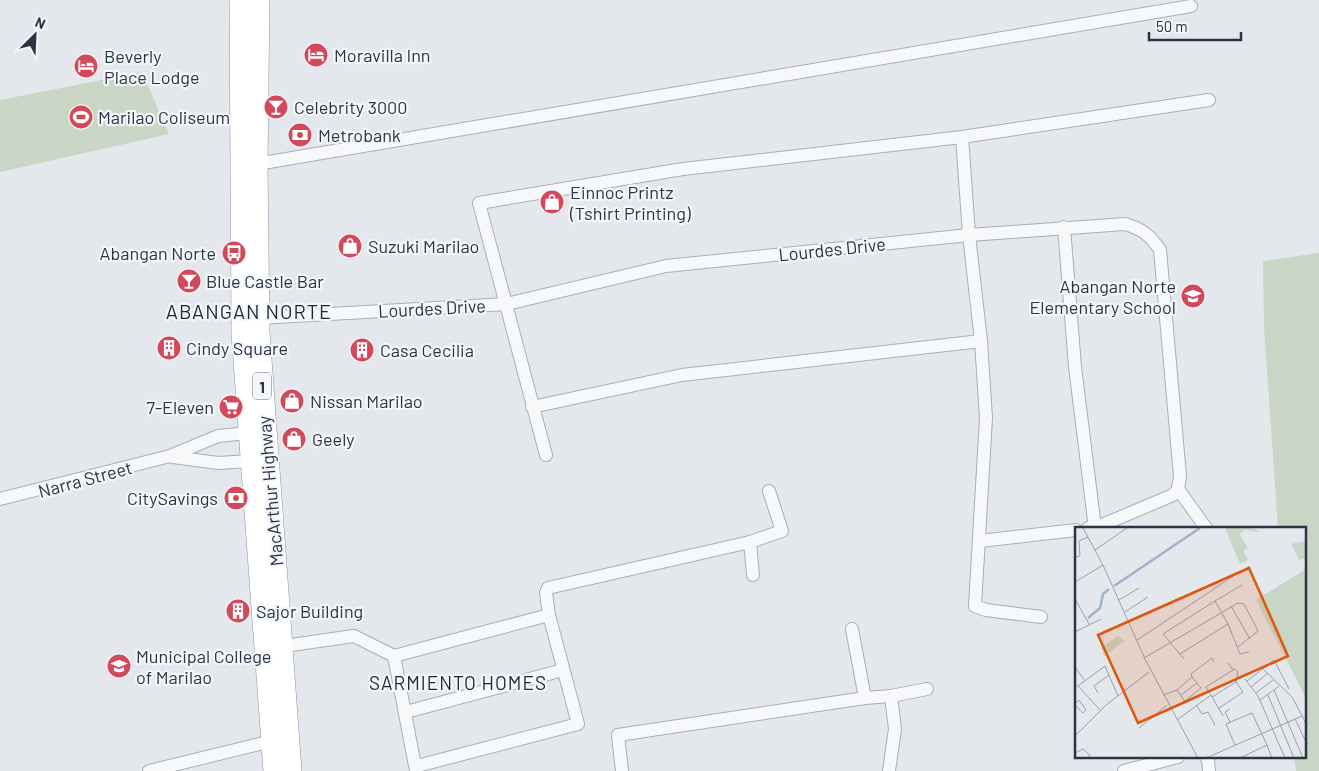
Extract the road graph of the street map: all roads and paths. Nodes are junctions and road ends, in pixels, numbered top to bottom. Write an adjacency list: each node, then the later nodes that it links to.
1 (240, 0): 13 (highway, MacArthur Highway / 1)
2 (259, 0): 6 (highway, MacArthur Highway / 1)
3 (1192, 6): 6 (street)
4 (1209, 100): 5 (street)
5 (962, 137): 8 (street); 9 (street)
6 (257, 164): 10 (highway, MacArthur Highway / 1)
7 (1064, 227): 8 (street, Lourdes Drive); 17 (street, Lourdes Drive); 20 (street)
8 (969, 235): 9 (street, Lourdes Drive); 11 (street)
9 (507, 304): 10 (street, Lourdes Drive); 12 (street)
10 (259, 318): 30 (highway, MacArthur Highway / 1)
11 (981, 341): 12 (street); 24 (street)
12 (532, 407): 14 (street)
13 (248, 433): 15 (street, Narra Street); 16 (highway, MacArthur Highway / 1)
14 (546, 455)
15 (170, 456): 16 (street, Narra Street); 19 (street, Narra Street)
16 (252, 461): 30 (highway, MacArthur Highway / 1)
17 (1178, 488): 21 (street); 22 (street)
18 (769, 491): 25 (street)
19 (0, 499)
20 (1091, 527)
21 (1093, 527)
22 (1205, 527)
23 (1075, 530): 24 (street)
24 (980, 541): 28 (street)
25 (750, 542): 26 (street); 27 (street)
26 (753, 575)
27 (549, 615): 31 (street); 32 (street)
28 (1041, 617)
29 (852, 629): 35 (street)
30 (274, 647): 31 (street); 37 (highway, MacArthur Highway / 1); 43 (highway, MacArthur Highway / 1)
31 (394, 656): 36 (street)
32 (563, 670): 36 (street); 40 (street)
33 (927, 689): 34 (street)
34 (891, 696): 35 (street); 45 (street)
35 (865, 698): 44 (street)
36 (406, 712): 40 (street)
37 (272, 740): 41 (street); 42 (highway, MacArthur Highway / 1)
38 (1174, 758): 46 (street)
39 (1207, 758): 47 (street)
40 (417, 769)
41 (149, 771)
42 (274, 771)
43 (292, 771)
44 (622, 771)
45 (889, 771)
46 (1124, 771)
47 (1208, 771)

